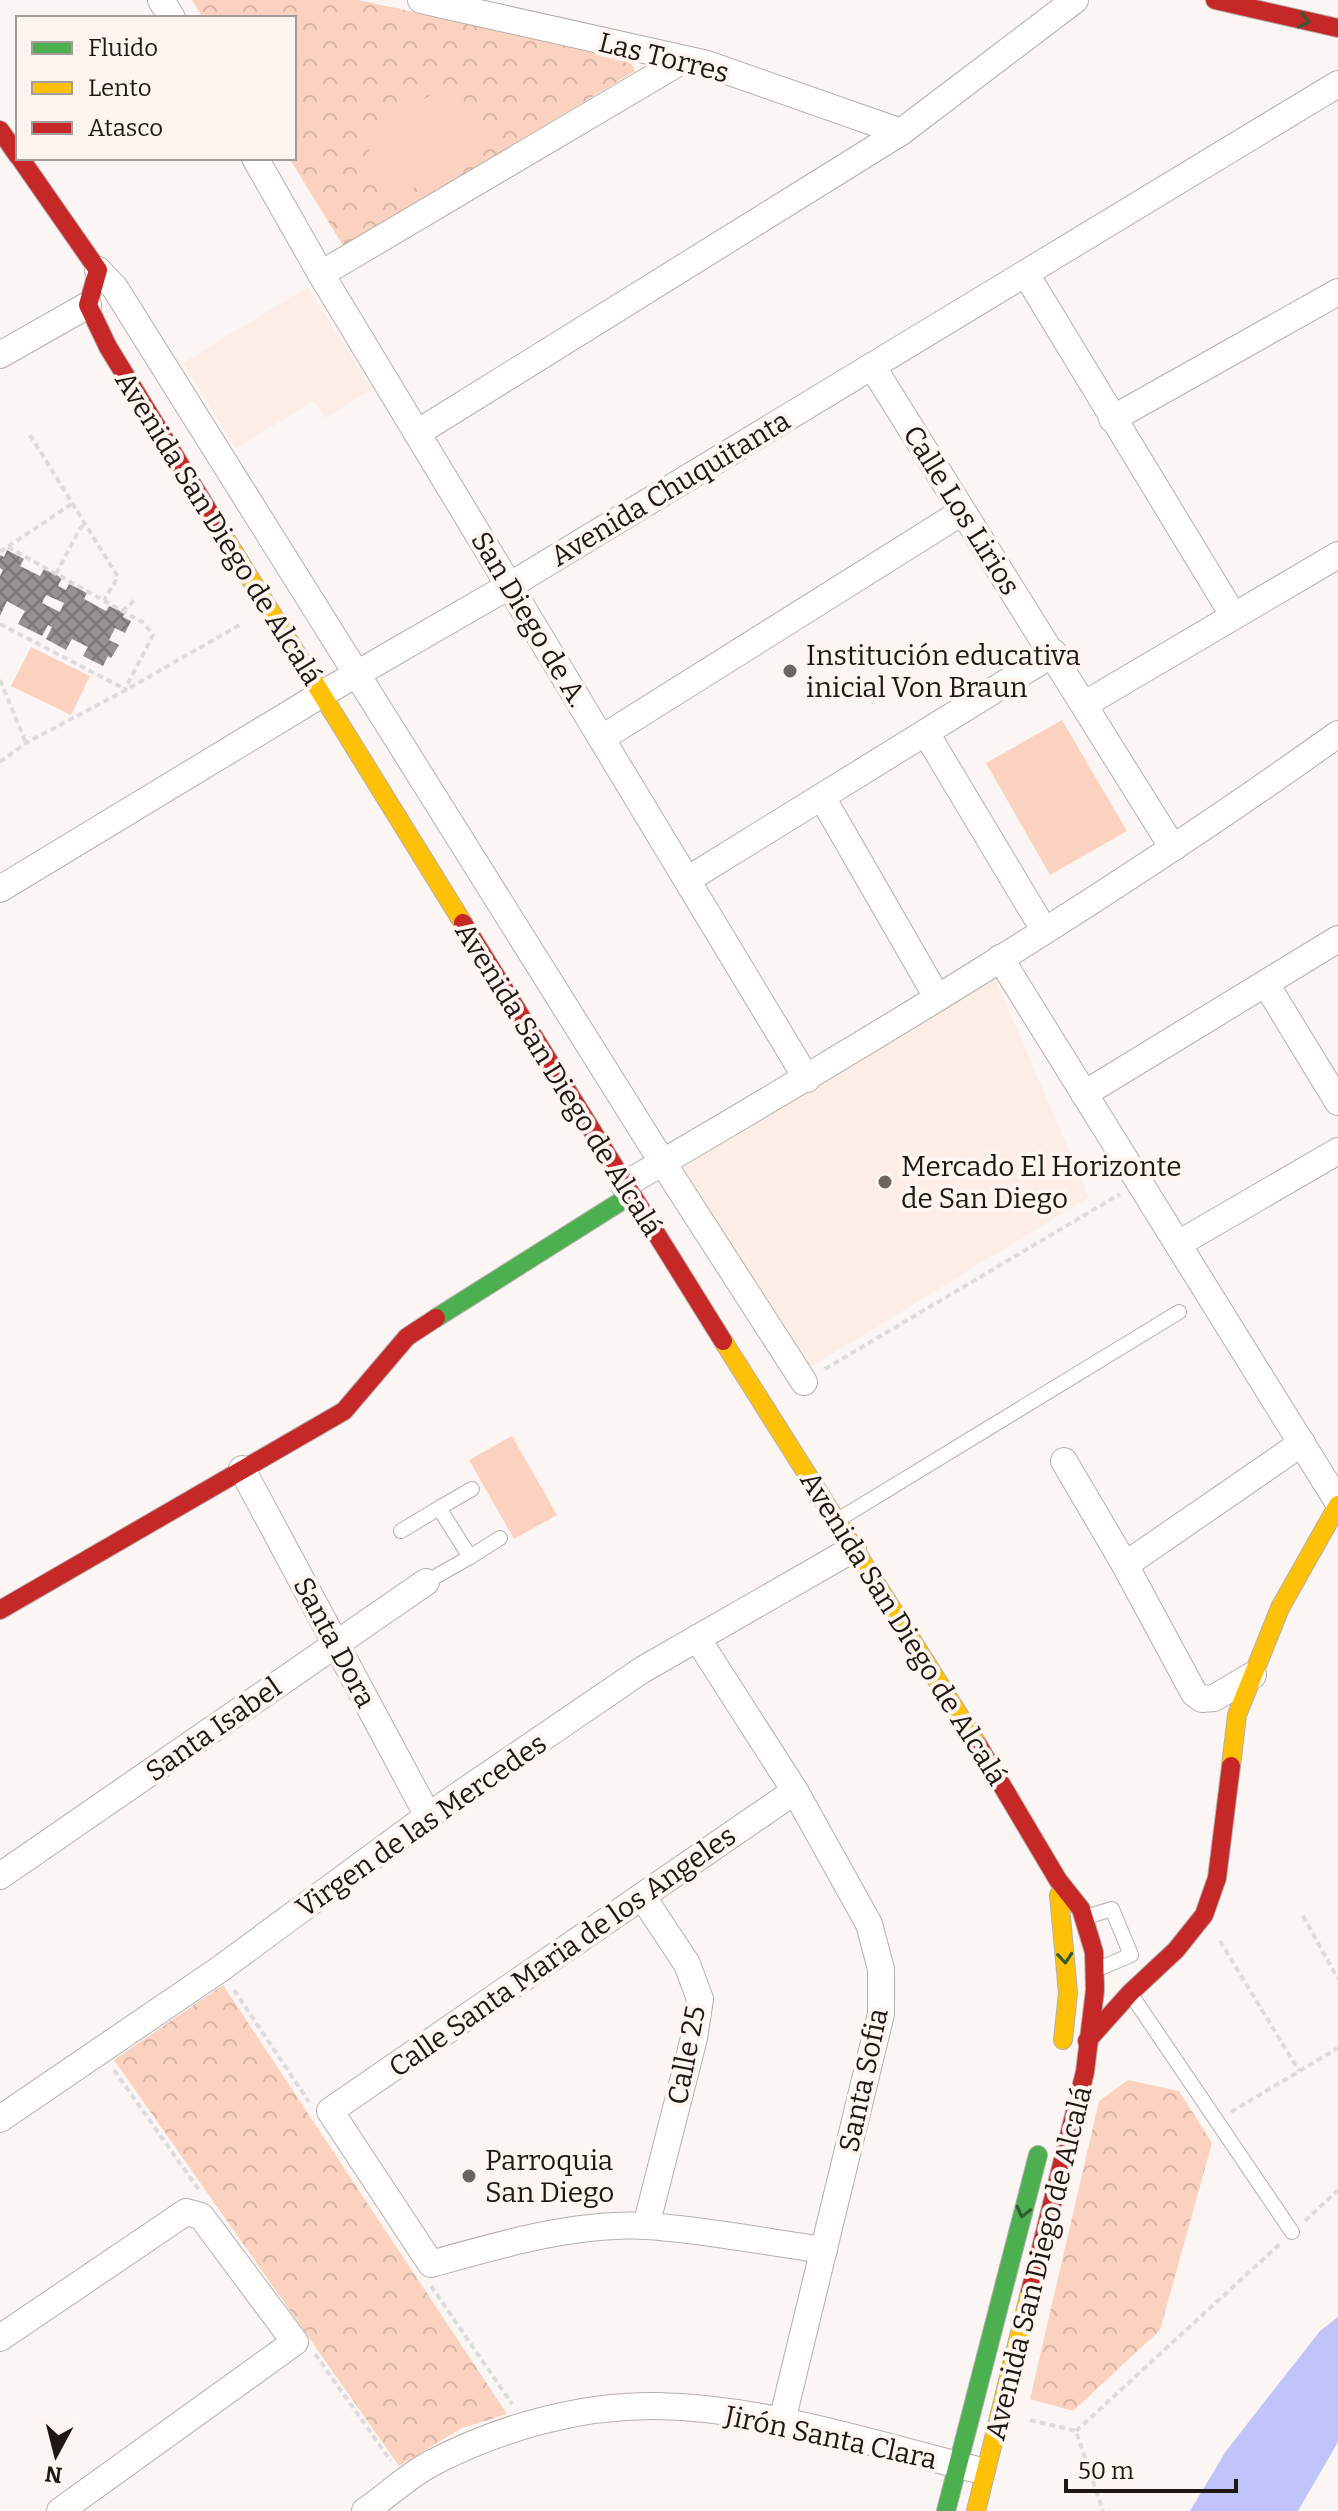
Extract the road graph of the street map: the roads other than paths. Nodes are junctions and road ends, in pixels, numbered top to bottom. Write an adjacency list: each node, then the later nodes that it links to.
1 (421, 0): 4 (street, Las Torres)
2 (1075, 0): 9 (street)
3 (1215, 0): 5 (street, one-way to 5)
4 (519, 11): 6 (street, Las Torres)
5 (1338, 28)
6 (683, 60): 9 (street, Las Torres); 14 (street)
7 (1338, 84): 15 (street, Avenida Chuquitanta)
8 (0, 130): 10 (street, Avenida San Diego de Alcalá)
9 (901, 132): 21 (street)
10 (16, 153)
11 (21, 160): 13 (street, Avenida San Diego de Alcalá)
12 (256, 160): 14 (street, San Diego de A.)
13 (98, 270): 17 (street); 27 (street, Avenida San Diego de Alcalá)
14 (321, 274): 21 (street, San Diego de A.)
15 (1026, 274): 19 (street, Avenida Chuquitanta); 20 (street)
16 (1338, 292): 20 (street)
17 (88, 305): 18 (street); 28 (street, Avenida San Diego de Alcalá)
18 (0, 355)
19 (872, 366): 22 (street, Calle Los Lirios); 24 (street, Avenida Chuquitanta)
20 (1112, 419): 25 (street)
21 (417, 433): 24 (street, San Diego de A.)
22 (962, 512): 26 (street, Calle Los Lirios); 32 (street)
23 (1338, 555): 25 (street)
24 (509, 586): 27 (street, Avenida Chuquitanta); 32 (street, San Diego de A.)
25 (1233, 615): 29 (street)
26 (1054, 653): 29 (street, Calle Los Lirios); 30 (street)
27 (356, 675): 28 (street, Avenida Chuquitanta); 46 (street, Avenida San Diego de Alcalá)
28 (322, 694): 36 (street, Avenida Chuquitanta); 47 (street, Avenida San Diego de Alcalá)
29 (1085, 704): 34 (street, Calle Los Lirios)
30 (926, 733): 33 (street); 37 (street)
31 (1338, 734): 34 (street)
32 (602, 738): 35 (street, San Diego de A.)
33 (822, 797): 35 (street); 41 (street)
34 (1173, 848): 37 (street)
35 (687, 880): 42 (street, San Diego de A.)
36 (0, 889)
37 (1044, 930): 39 (street)
38 (1338, 939): 40 (street)
39 (1000, 958): 41 (street); 43 (street)
40 (1266, 984): 43 (street); 44 (street)
41 (937, 997): 42 (street)
42 (807, 1079): 46 (street)
43 (1084, 1094): 48 (street)
44 (1338, 1102)
45 (1338, 1151): 48 (street)
46 (663, 1163): 47 (street); 49 (street, Avenida San Diego de Alcalá)
47 (628, 1190): 50 (street, Avenida San Diego de Alcalá); 55 (street)
48 (1178, 1244): 53 (street)
49 (732, 1270): 50 (street); 52 (street, Avenida San Diego de Alcalá)
50 (695, 1296): 59 (street, Avenida San Diego de Alcalá)
51 (1179, 1312): 59 (lane)
52 (804, 1382)
53 (1302, 1443): 57 (street); 64 (street)
54 (1064, 1461): 64 (street)
55 (242, 1469): 66 (street); 68 (street, Santa Dora)
56 (472, 1489): 58 (lane)
57 (1338, 1504): 69 (street)
58 (439, 1508): 60 (lane); 63 (lane)
59 (836, 1521): 62 (street, Avenida San Diego de Alcalá)
60 (401, 1531)
61 (500, 1538): 63 (lane)
62 (853, 1549): 67 (street, Virgen de las Mercedes); 73 (street, Avenida San Diego de Alcalá)
63 (470, 1557): 65 (lane)
64 (1125, 1565): 69 (street)
65 (426, 1582): 68 (street, Santa Isabel)
66 (0, 1610)
67 (697, 1638): 70 (street, Santa Sofia); 71 (street, Virgen de las Mercedes)
68 (337, 1644): 71 (street, Santa Dora); 72 (street, Santa Isabel)
69 (1253, 1675): 78 (street)
70 (795, 1791): 74 (street, Calle Santa Maria de los Angeles); 85 (street, Santa Sofia)
71 (428, 1816): 81 (street, Virgen de las Mercedes)
72 (0, 1876)
73 (1058, 1880): 75 (street, Avenida San Diego de Alcalá); 80 (street, Avenida San Diego de Alcalá, one-way to 80)
74 (642, 1896): 83 (street, Calle 25); 83 (street, Calle Santa Maria de los Angeles)
75 (1083, 1918): 76 (lane); 77 (street, Avenida San Diego de Alcalá)
76 (1131, 1955): 77 (lane); 78 (lane)
77 (1094, 1970): 80 (street, Avenida San Diego de Alcalá)
78 (1147, 1977): 79 (street)
79 (1130, 1993): 80 (street); 84 (lane)
80 (1090, 2038): 89 (street, Avenida San Diego de Alcalá)
81 (0, 2119)
82 (1044, 2132): 88 (street, Avenida San Diego de Alcalá, one-way to 88)
83 (646, 2226): 85 (street)
84 (1292, 2232)
85 (824, 2250): 87 (street, Santa Sofia)
86 (0, 2338): 90 (street)
87 (782, 2421): 88 (street, Jirón Santa Clara); 91 (street, Jirón Santa Clara)
88 (959, 2465): 89 (street, Jirón Santa Clara); 92 (street, Avenida San Diego de Alcalá)
89 (986, 2472): 93 (street, Avenida San Diego de Alcalá)
90 (60, 2511)
91 (365, 2511)
92 (946, 2511)
93 (976, 2511)

